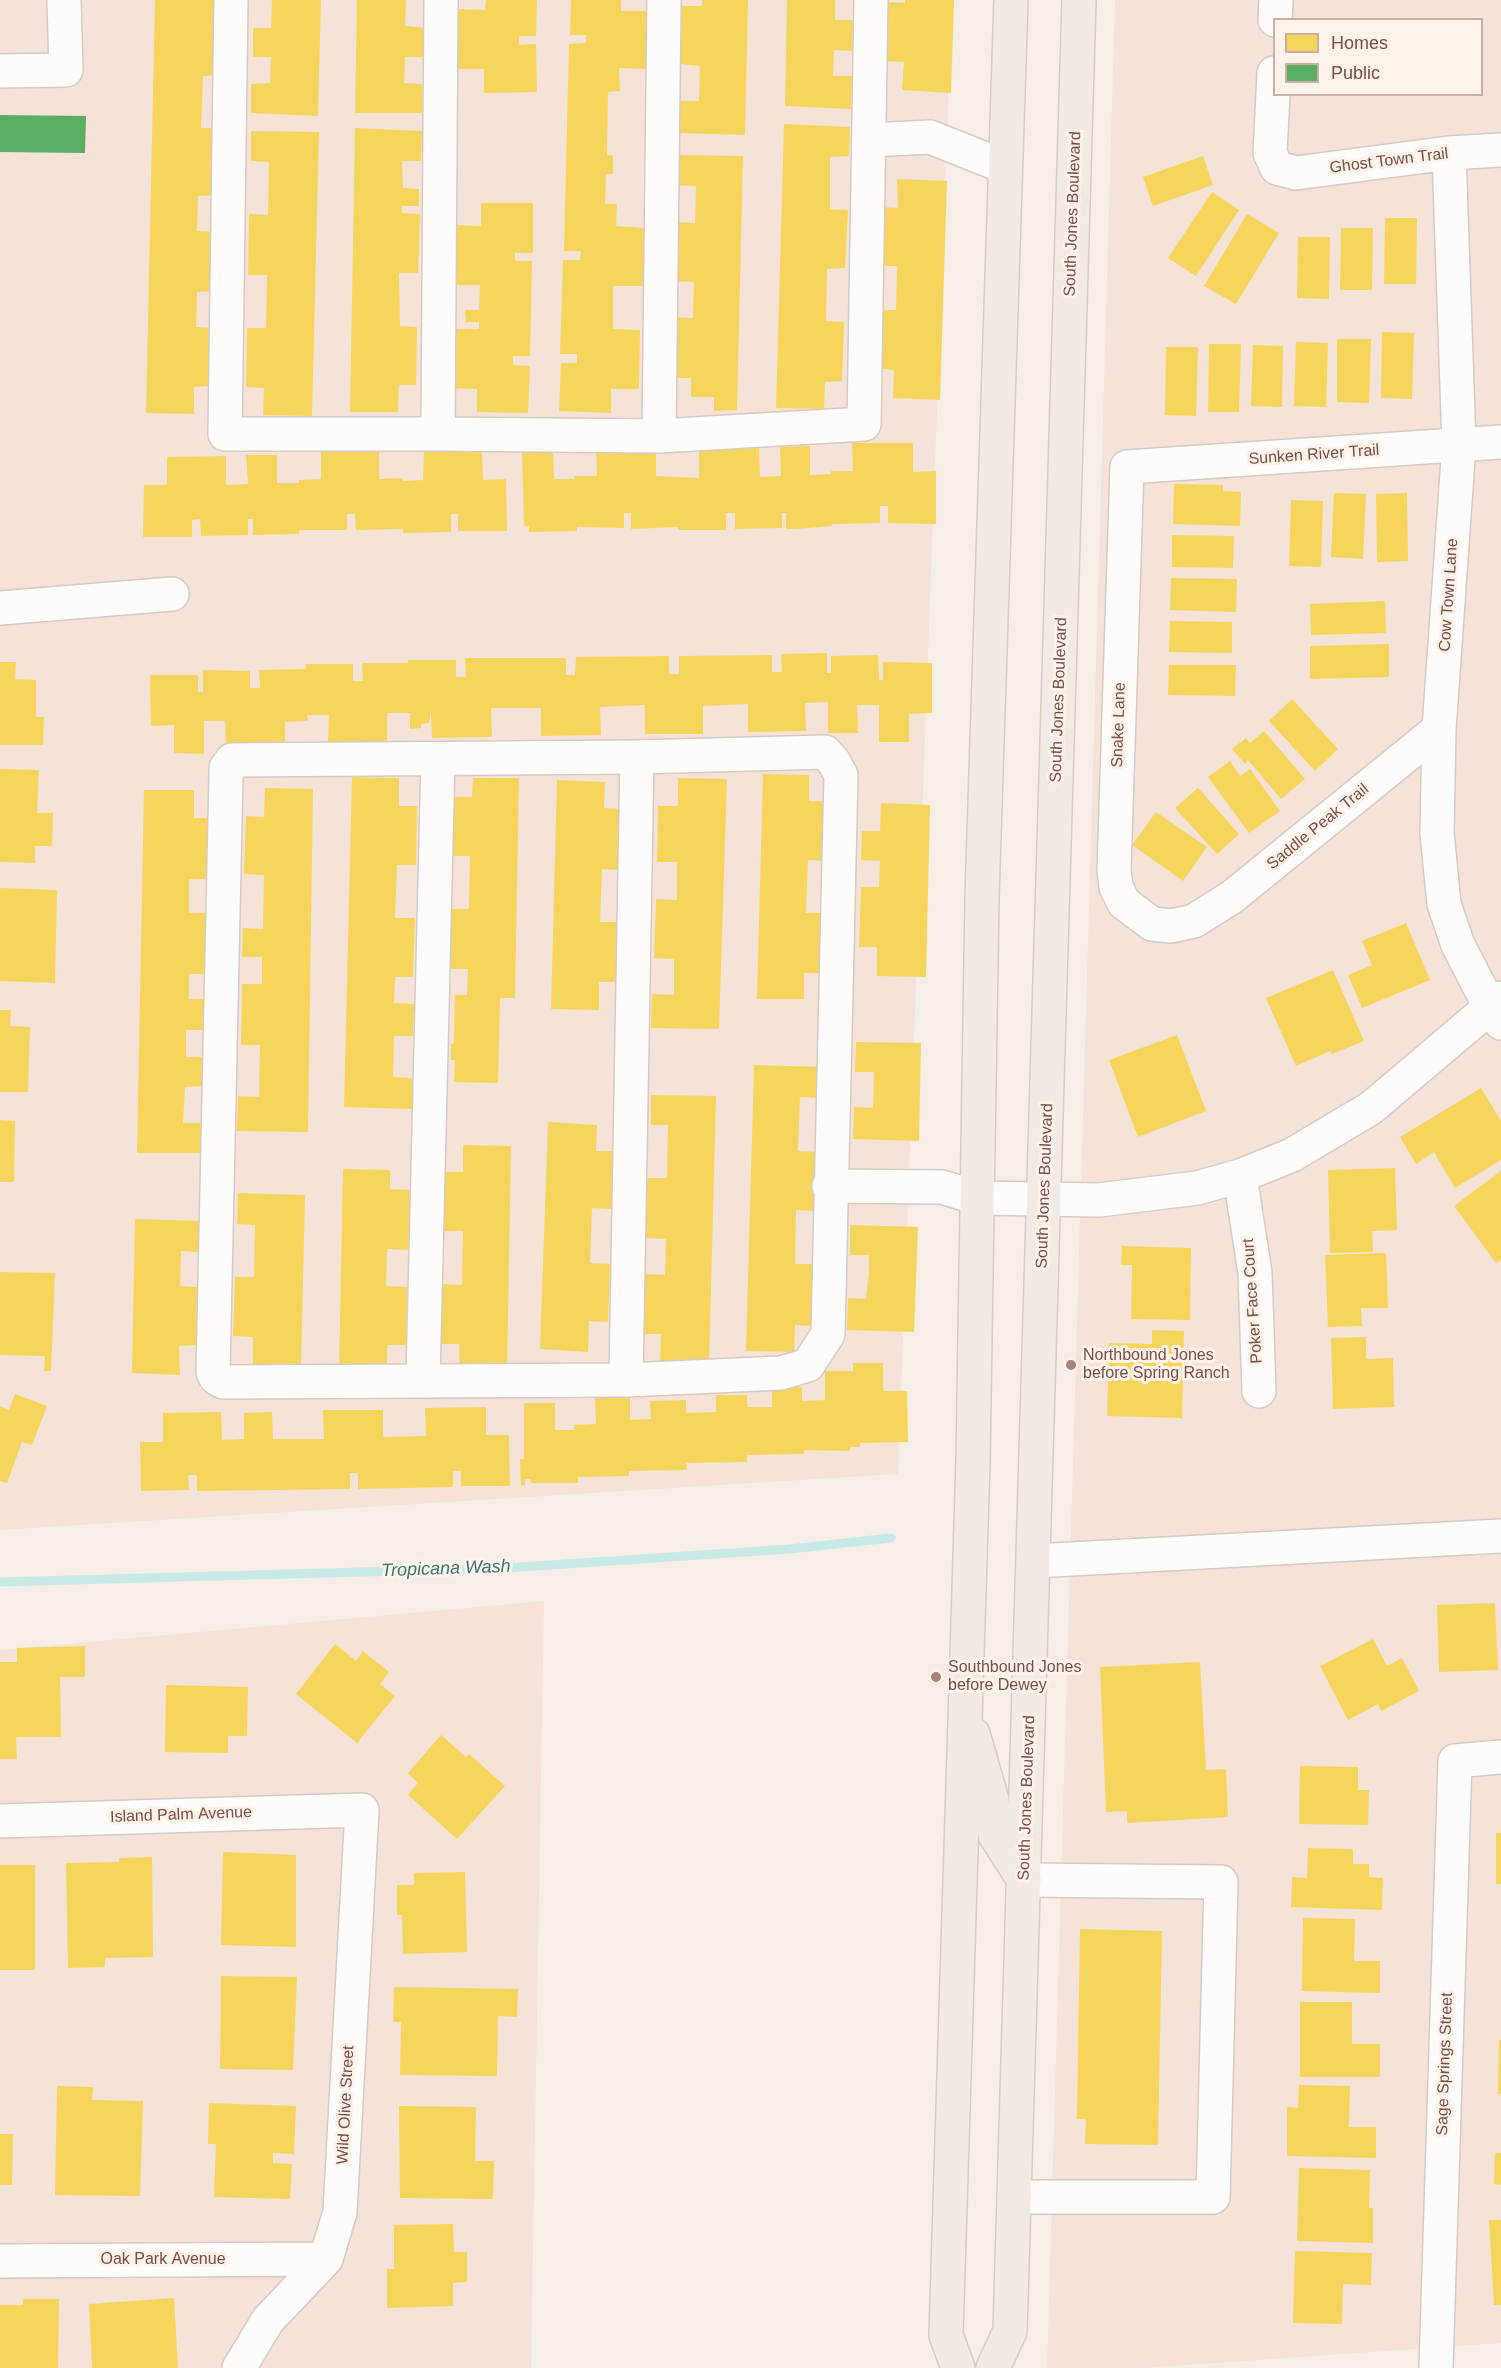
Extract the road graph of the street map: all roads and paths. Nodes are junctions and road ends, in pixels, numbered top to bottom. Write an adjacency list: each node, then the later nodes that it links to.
1 (64, 0): 10 (street)
2 (231, 0): 16 (street)
3 (441, 0): 16 (street)
4 (664, 0): 17 (street)
5 (871, 0): 12 (street)
6 (1011, 0): 15 (main road)
7 (1079, 0): 31 (main road, South Jones Boulevard)
8 (1276, 0): 9 (street)
9 (1275, 18)
10 (0, 71)
11 (1273, 93): 14 (street, Ghost Town Trail)
12 (870, 140): 15 (street); 17 (street)
13 (1501, 150): 14 (street, Ghost Town Trail)
14 (1449, 153): 19 (street, Cow Town Lane)
15 (1003, 166): 30 (main road)
16 (438, 434): 17 (street)
17 (659, 436)
18 (1501, 442): 19 (street, Sunken River Trail)
19 (1459, 445): 20 (street, Sunken River Trail); 23 (street, Cow Town Lane)
20 (1128, 467): 26 (street, Snake Lane)
21 (172, 594): 22 (street)
22 (0, 608)
23 (1439, 729): 26 (street, Saddle Peak Trail); 27 (street, Cow Town Lane)
24 (637, 757): 25 (street); 29 (street); 33 (street)
25 (438, 759): 32 (street); 32 (street)
26 (1194, 921)
27 (1497, 1009): 28 (street)
28 (1240, 1176): 31 (street); 34 (street, Poker Face Court)
29 (830, 1186): 30 (street); 33 (street)
30 (978, 1198): 31 (street); 37 (main road)
31 (1045, 1199): 36 (main road, South Jones Boulevard)
32 (423, 1379): 33 (street)
33 (626, 1380)
34 (1259, 1391)
35 (1501, 1536): 36 (street)
36 (1034, 1561): 41 (main road, South Jones Boulevard)
37 (965, 1704): 41 (main road); 46 (main road)
38 (1501, 1757): 48 (street, Sage Springs Street)
39 (363, 1810): 40 (street, Island Palm Avenue); 43 (street, Wild Olive Street)
40 (0, 1821)
41 (1024, 1880): 42 (main road, South Jones Boulevard); 42 (street)
42 (1014, 2198): 47 (main road, South Jones Boulevard)
43 (326, 2259): 44 (street, Oak Park Avenue); 45 (street, Wild Olive Street)
44 (0, 2261)
45 (239, 2368)
46 (958, 2368)
47 (993, 2368)
48 (1436, 2368)

